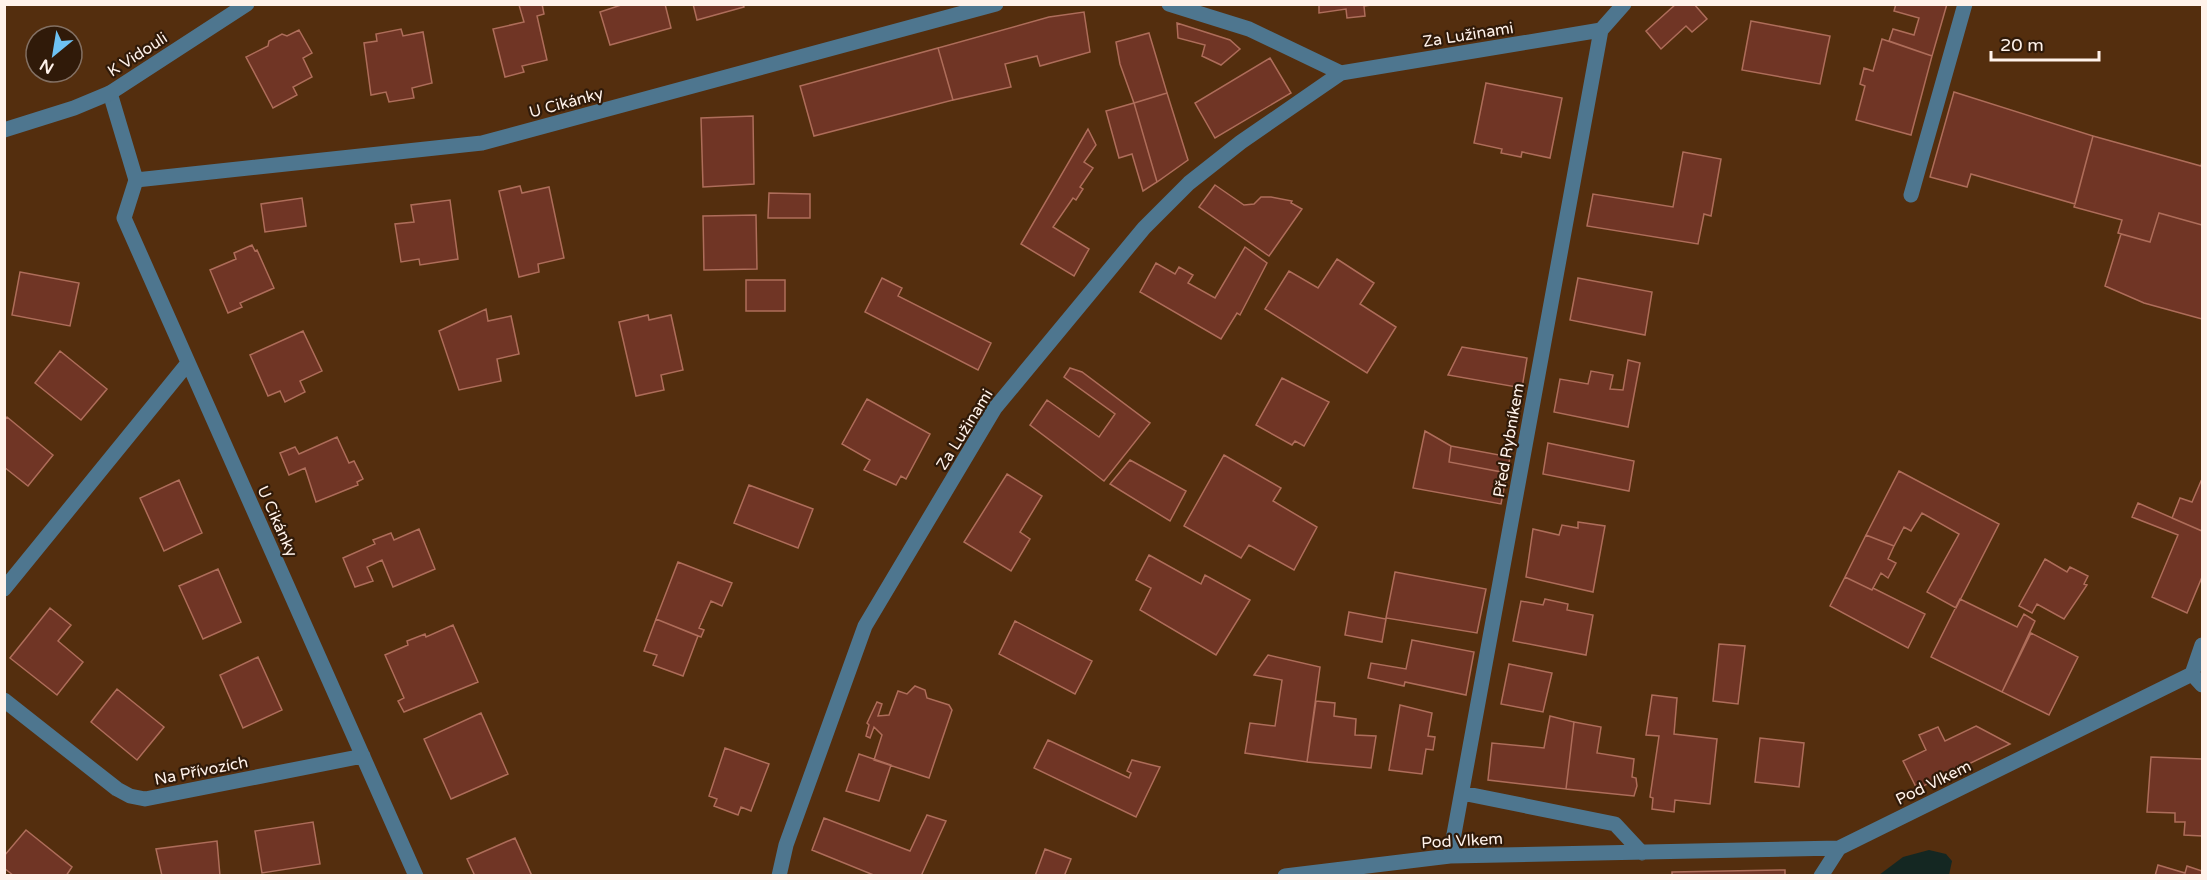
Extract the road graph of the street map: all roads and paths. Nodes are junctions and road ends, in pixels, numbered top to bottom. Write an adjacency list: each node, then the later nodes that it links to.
1 (246, 4): 8 (street, K Vidouli)
2 (996, 4): 10 (street, U Cikánky)
3 (1169, 4): 7 (street)
4 (1624, 4): 6 (street)
5 (1965, 4): 11 (street)
6 (1601, 30): 7 (street, Za Lužinami); 18 (street, Před Rybníkem)
7 (1341, 73): 23 (street, Za Lužinami)
8 (110, 93): 9 (street, K Vidouli); 10 (street)
9 (4, 130)
10 (136, 180): 12 (street, U Cikánky)
11 (1911, 195)
12 (188, 363): 13 (street); 17 (street, U Cikánky)
13 (4, 589)
14 (2202, 645): 15 (street, Pod Vlkem)
15 (2197, 680): 19 (street, Pod Vlkem)
16 (4, 700): 17 (street, Na Přívozích)
17 (363, 756): 22 (street, U Cikánky)
18 (1462, 793): 20 (street); 21 (street, Před Rybníkem)
19 (1839, 848): 20 (street, Pod Vlkem); 25 (street)
20 (1641, 852): 21 (street, Pod Vlkem)
21 (1450, 856): 24 (street, Pod Vlkem)
22 (416, 876)
23 (779, 876)
24 (1285, 876)
25 (1821, 876)

